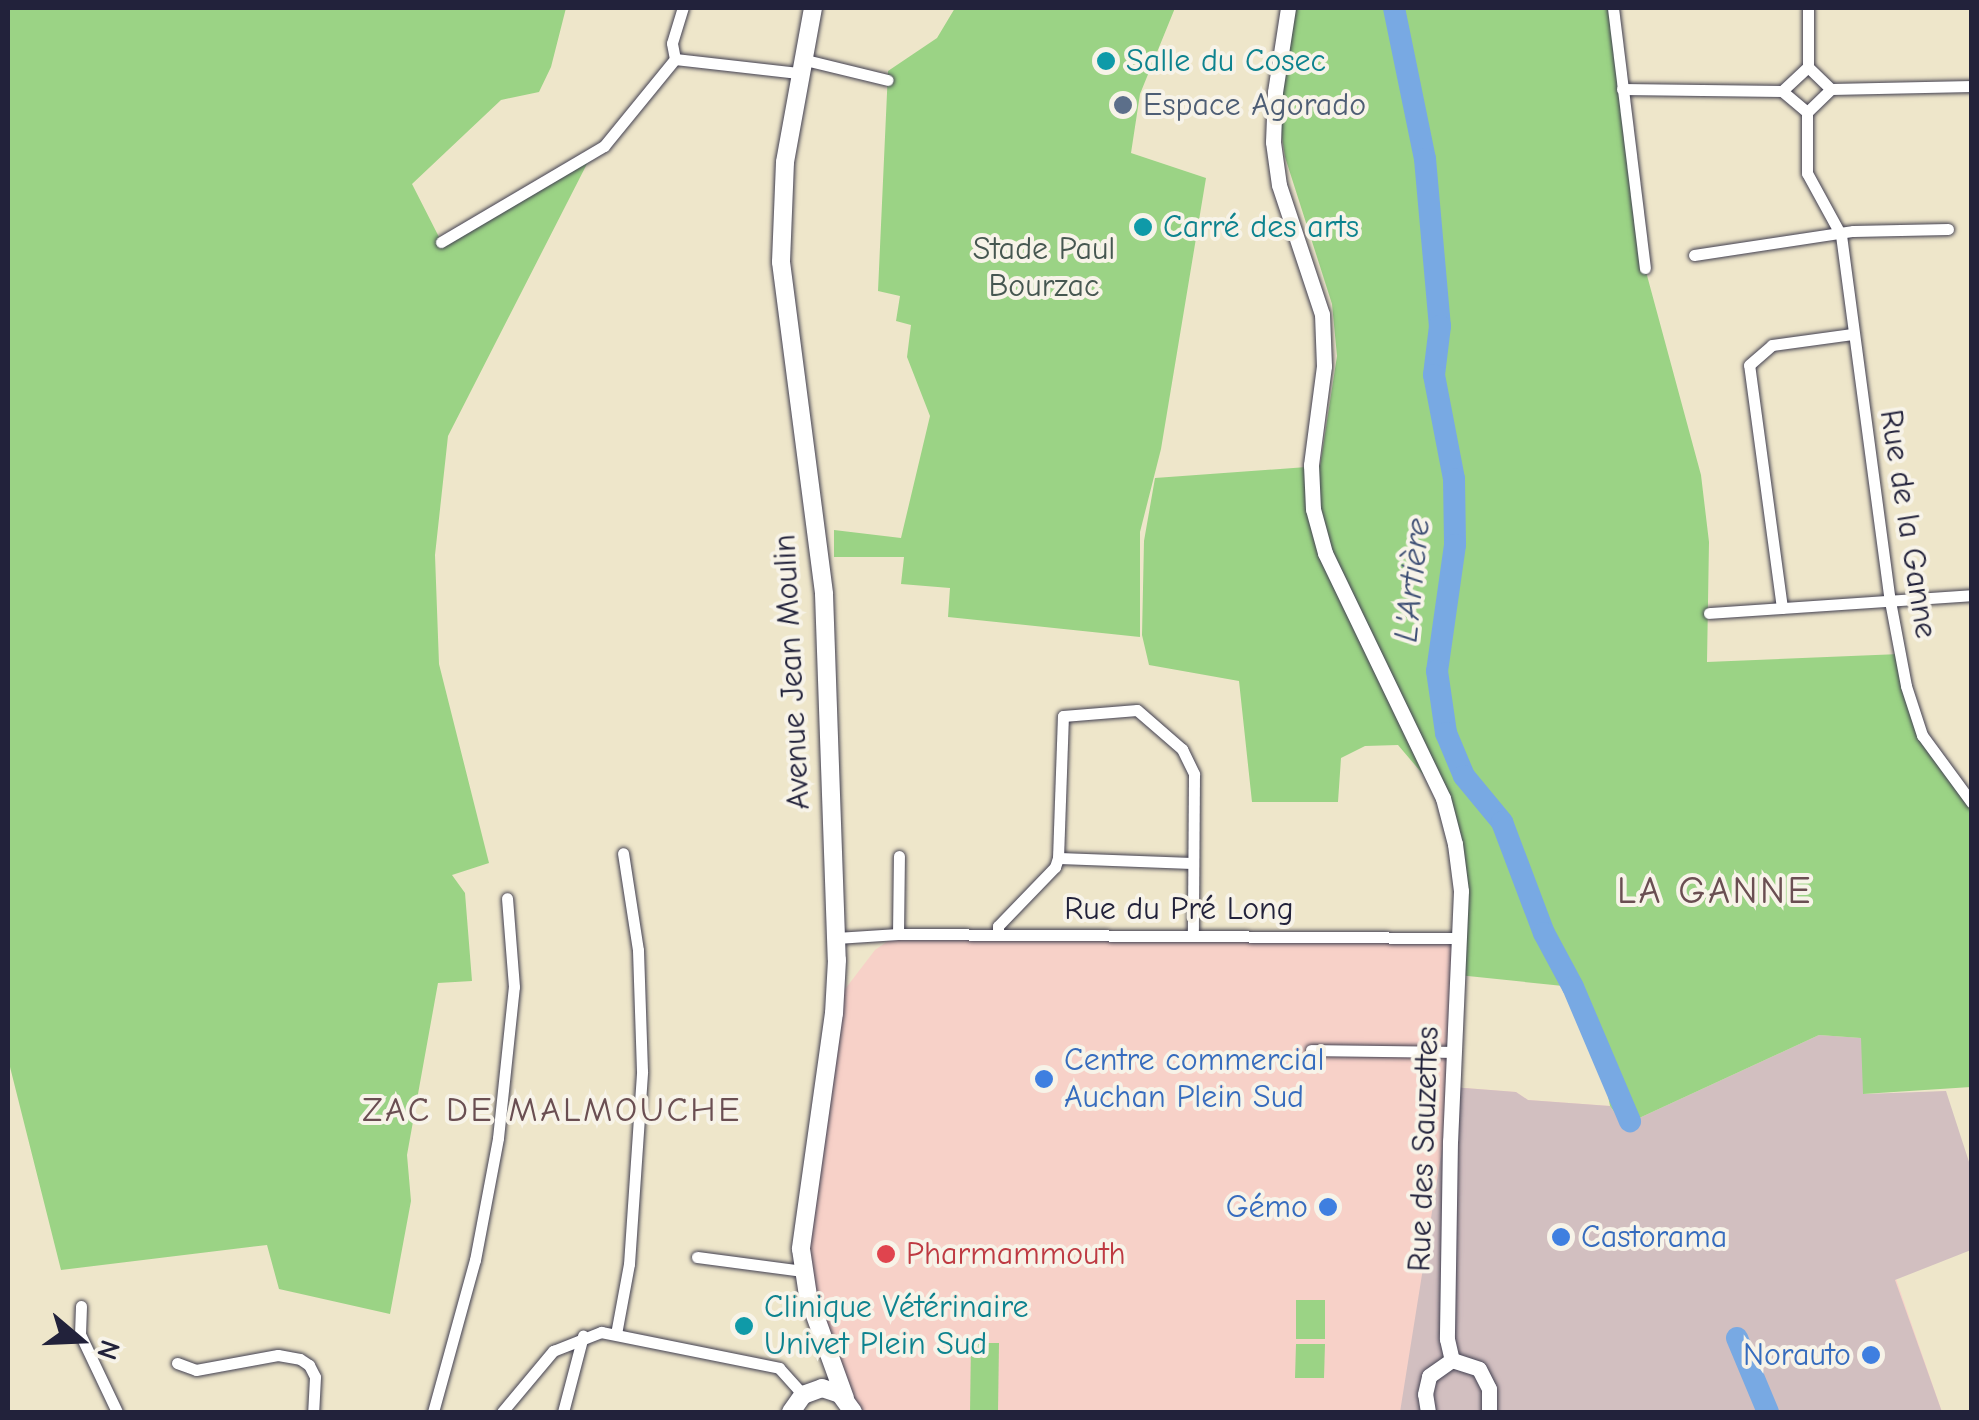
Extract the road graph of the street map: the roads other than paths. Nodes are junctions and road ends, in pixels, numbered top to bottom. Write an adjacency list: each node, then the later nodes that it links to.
1 (683, 8): 6 (street)
2 (813, 8): 7 (main road, Avenue Jean Moulin)
3 (1288, 8): 35 (street, Rue des Sauzettes)
4 (1613, 8): 11 (street)
5 (1808, 8): 8 (street)
6 (674, 59): 7 (street); 17 (street)
7 (800, 66): 9 (street); 34 (main road, Avenue Jean Moulin)
8 (1808, 67): 12 (street); 13 (street)
9 (888, 80)
10 (1972, 86): 12 (street)
11 (1622, 89): 13 (street); 19 (street)
12 (1831, 89): 14 (street)
13 (1782, 91): 14 (street)
14 (1807, 112): 16 (street)
15 (1948, 229): 16 (street)
16 (1841, 234): 18 (street); 20 (street, Rue de la Ganne)
17 (442, 242)
18 (1694, 255)
19 (1645, 268)
20 (1852, 334): 22 (street, Rue de la Ganne); 23 (street)
21 (1972, 595): 22 (street)
22 (1890, 601): 23 (street); 25 (street, Rue de la Ganne)
23 (1782, 608): 24 (street)
24 (1709, 613)
25 (1972, 803)
26 (623, 853): 41 (street)
27 (899, 856): 31 (street)
28 (1058, 858): 29 (street); 29 (street); 32 (street)
29 (1193, 863): 33 (street)
30 (507, 898): 50 (street)
31 (898, 934): 32 (street, Rue du Pré Long); 34 (street, Rue du Pré Long)
32 (998, 935): 33 (street, Rue du Pré Long)
33 (1192, 936): 35 (street, Rue du Pré Long)
34 (836, 938): 39 (main road, Avenue Jean Moulin)
35 (1460, 938): 37 (street, Rue des Sauzettes)
36 (1311, 1050): 37 (street)
37 (1453, 1052): 44 (street, Rue des Sauzettes)
38 (697, 1256): 39 (street)
39 (803, 1271): 42 (main road, Avenue Jean Moulin)
40 (81, 1306): 48 (street)
41 (616, 1334): 43 (street); 46 (street)
42 (820, 1334): 46 (main road, Avenue Jean Moulin); 47 (main road, Avenue Jean Moulin)
43 (583, 1336): 51 (street); 52 (street)
44 (1452, 1360): 54 (street); 55 (street)
45 (178, 1363): 49 (street)
46 (809, 1392): 47 (main road); 53 (main road)
47 (849, 1405)
48 (117, 1412)
49 (313, 1412)
50 (432, 1412)
51 (502, 1412)
52 (564, 1412)
53 (791, 1412)
54 (1428, 1412)
55 (1489, 1412)

